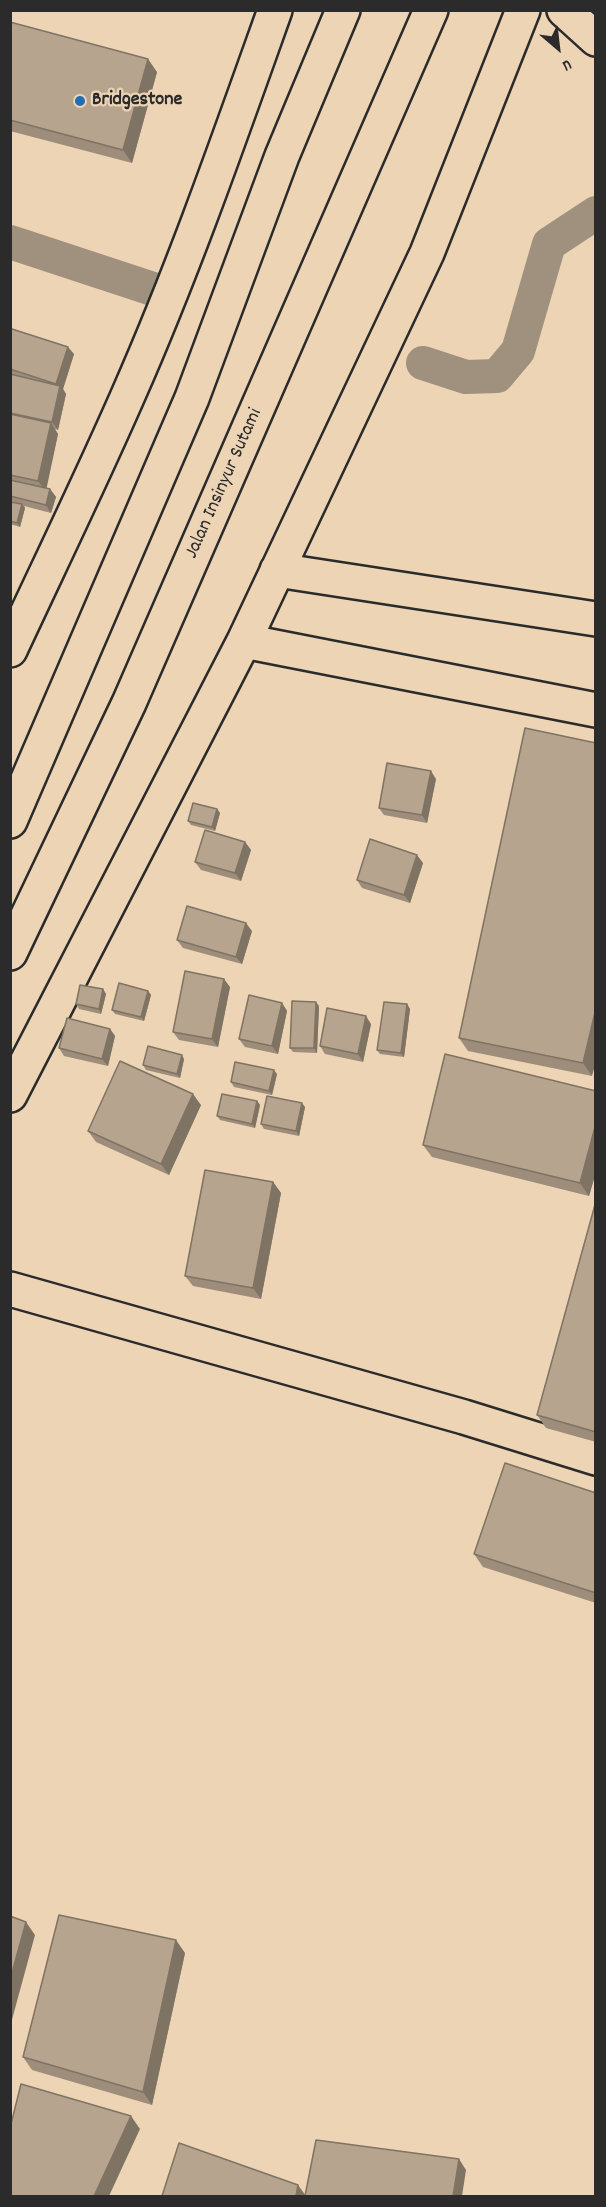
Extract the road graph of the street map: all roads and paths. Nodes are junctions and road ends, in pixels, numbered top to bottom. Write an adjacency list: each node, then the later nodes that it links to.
1 (275, 10): 10 (main road)
2 (344, 10): 12 (main road)
3 (431, 10): 13 (main road, Jalan Insinyur Sutami)
4 (523, 10): 7 (main road)
5 (564, 10): 6 (main road)
6 (596, 39)
7 (277, 570): 8 (main road); 9 (main road)
8 (596, 619)
9 (244, 641): 11 (main road); 14 (main road)
10 (10, 650)
11 (596, 710)
12 (10, 821)
13 (10, 953)
14 (10, 1095)
15 (10, 1289): 16 (main road)
16 (596, 1458)

